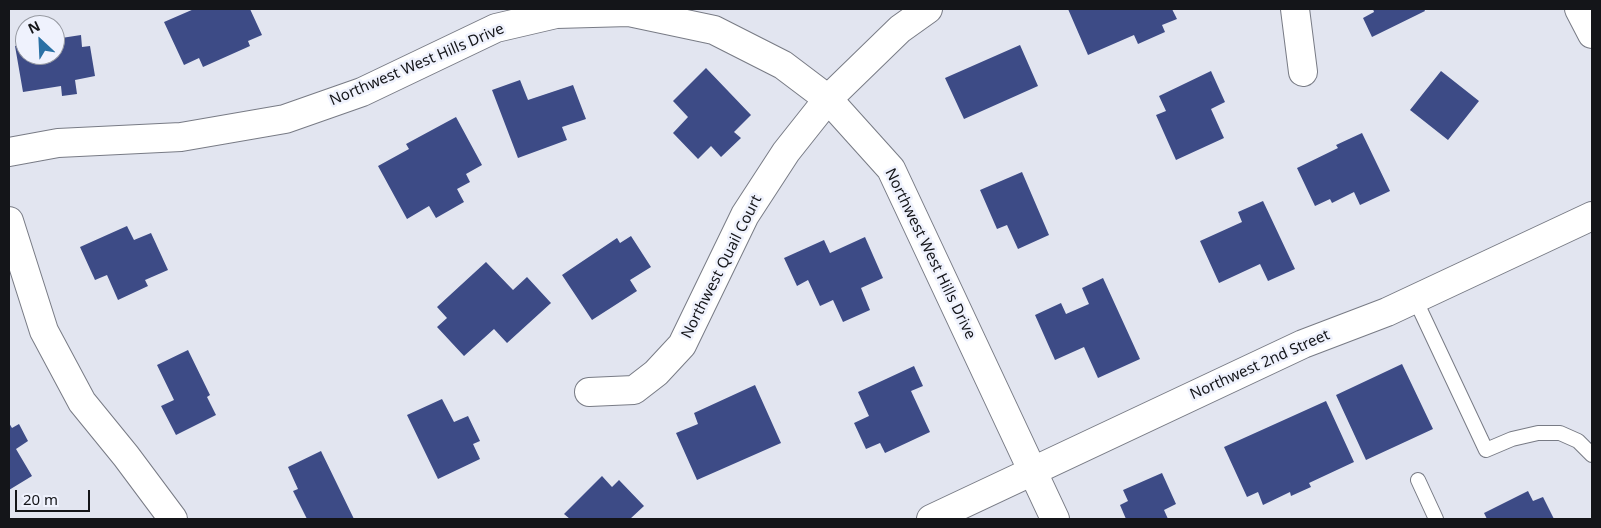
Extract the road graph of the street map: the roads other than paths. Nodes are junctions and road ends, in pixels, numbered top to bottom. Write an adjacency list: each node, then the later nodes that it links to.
1 (928, 9): 7 (street, Northwest Quail Court)
2 (1295, 9): 6 (street)
3 (1579, 9): 5 (street)
4 (492, 18): 7 (street, Northwest West Hills Drive); 8 (street, Northwest West Hills Drive)
5 (1592, 34)
6 (1303, 72)
7 (828, 99): 12 (street, Northwest Quail Court); 14 (street, Northwest West Hills Drive)
8 (9, 152)
9 (1589, 220): 11 (street, Northwest 2nd Street)
10 (9, 221): 16 (street)
11 (1416, 299): 13 (lane); 14 (street, Northwest 2nd Street)
12 (588, 392)
13 (1592, 455)
14 (1033, 472): 17 (street, Northwest 2nd Street); 18 (street, Northwest West Hills Drive)
15 (1418, 480): 19 (lane)
16 (173, 519)
17 (931, 519)
18 (1055, 519)
19 (1436, 519)

